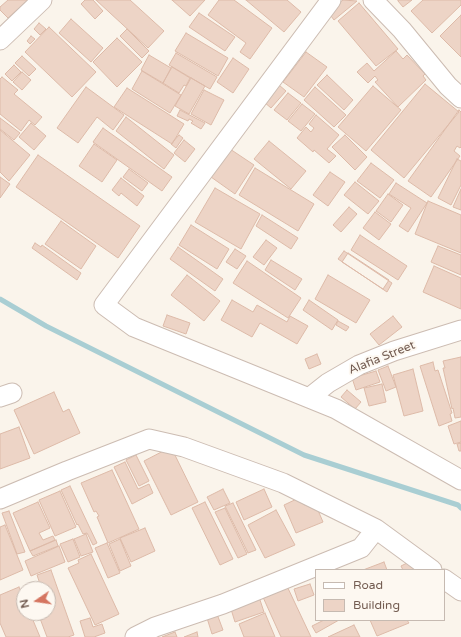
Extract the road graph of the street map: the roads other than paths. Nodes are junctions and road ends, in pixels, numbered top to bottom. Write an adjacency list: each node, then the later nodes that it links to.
1 (42, 0): 4 (street)
2 (331, 0): 7 (street)
3 (373, 0): 5 (street)
4 (0, 40)
5 (461, 98)
6 (461, 330): 7 (street, Alafia Street)
7 (309, 398): 8 (street)
8 (461, 480)
9 (0, 499): 10 (street)
10 (376, 529): 11 (street); 14 (street)
11 (431, 569)
12 (445, 580): 13 (street)
13 (461, 591)
14 (135, 637)

